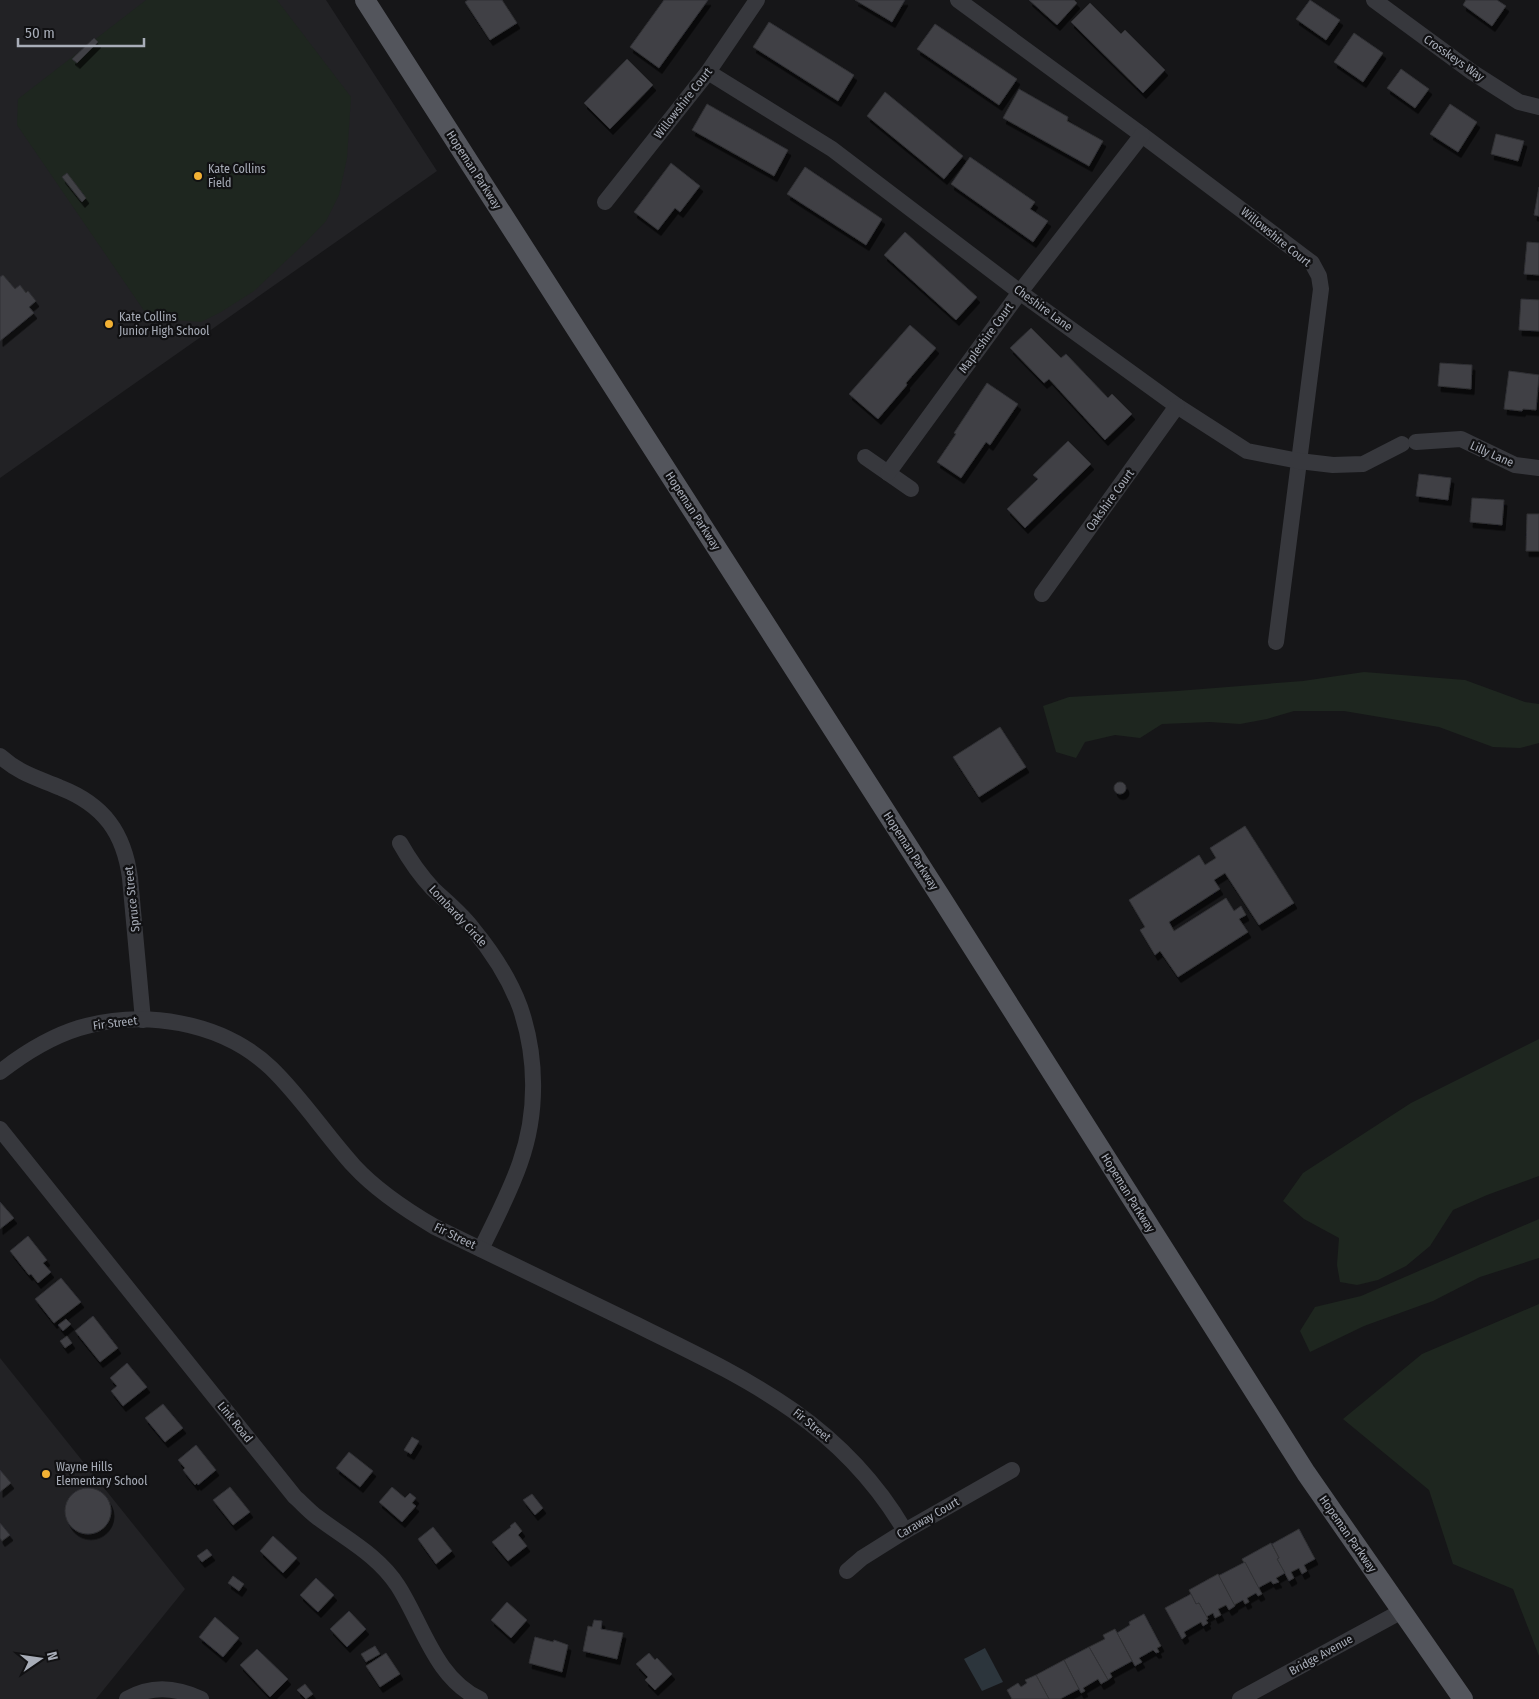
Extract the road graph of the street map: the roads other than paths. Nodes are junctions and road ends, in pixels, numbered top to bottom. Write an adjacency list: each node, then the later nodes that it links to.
1 (757, 0): 5 (street, Willowshire Court)
2 (958, 0): 7 (street, Willowshire Court)
3 (1374, 0): 6 (street, Crosskeys Way)
4 (371, 2): 28 (main road, Hopeman Parkway)
5 (708, 72): 8 (street, Willowshire Court); 9 (street, Cheshire Lane)
6 (1539, 107)
7 (1142, 134): 9 (street, Mapleshire Court); 13 (street, Willowshire Court)
8 (605, 202)
9 (1020, 292): 10 (street, Cheshire Lane); 15 (street, Mapleshire Court)
10 (1177, 406): 13 (street, Cheshire Lane); 17 (street, Oakshire Court)
11 (1409, 443): 13 (street, Cheshire Lane); 14 (street, Lilly Lane)
12 (865, 457): 15 (street)
13 (1299, 461): 18 (street, Willowshire Court)
14 (1539, 468)
15 (888, 473): 16 (street)
16 (911, 489)
17 (1042, 594)
18 (1276, 642)
19 (0, 756): 21 (street, Spruce Street)
20 (400, 843): 24 (street, Lombardy Circle)
21 (143, 1020): 22 (street, Fir Street); 24 (street, Fir Street)
22 (0, 1072)
23 (0, 1129): 31 (street, Link Road)
24 (481, 1249): 26 (street, Fir Street)
25 (1012, 1470): 26 (street, Caraway Court)
26 (905, 1531): 27 (street, Caraway Court)
27 (847, 1571)
28 (1402, 1610): 32 (street, Bridge Avenue); 33 (main road, Hopeman Parkway)
29 (127, 1699): 30 (street)
30 (201, 1699)
31 (480, 1699)
32 (1240, 1699)
33 (1463, 1699)

